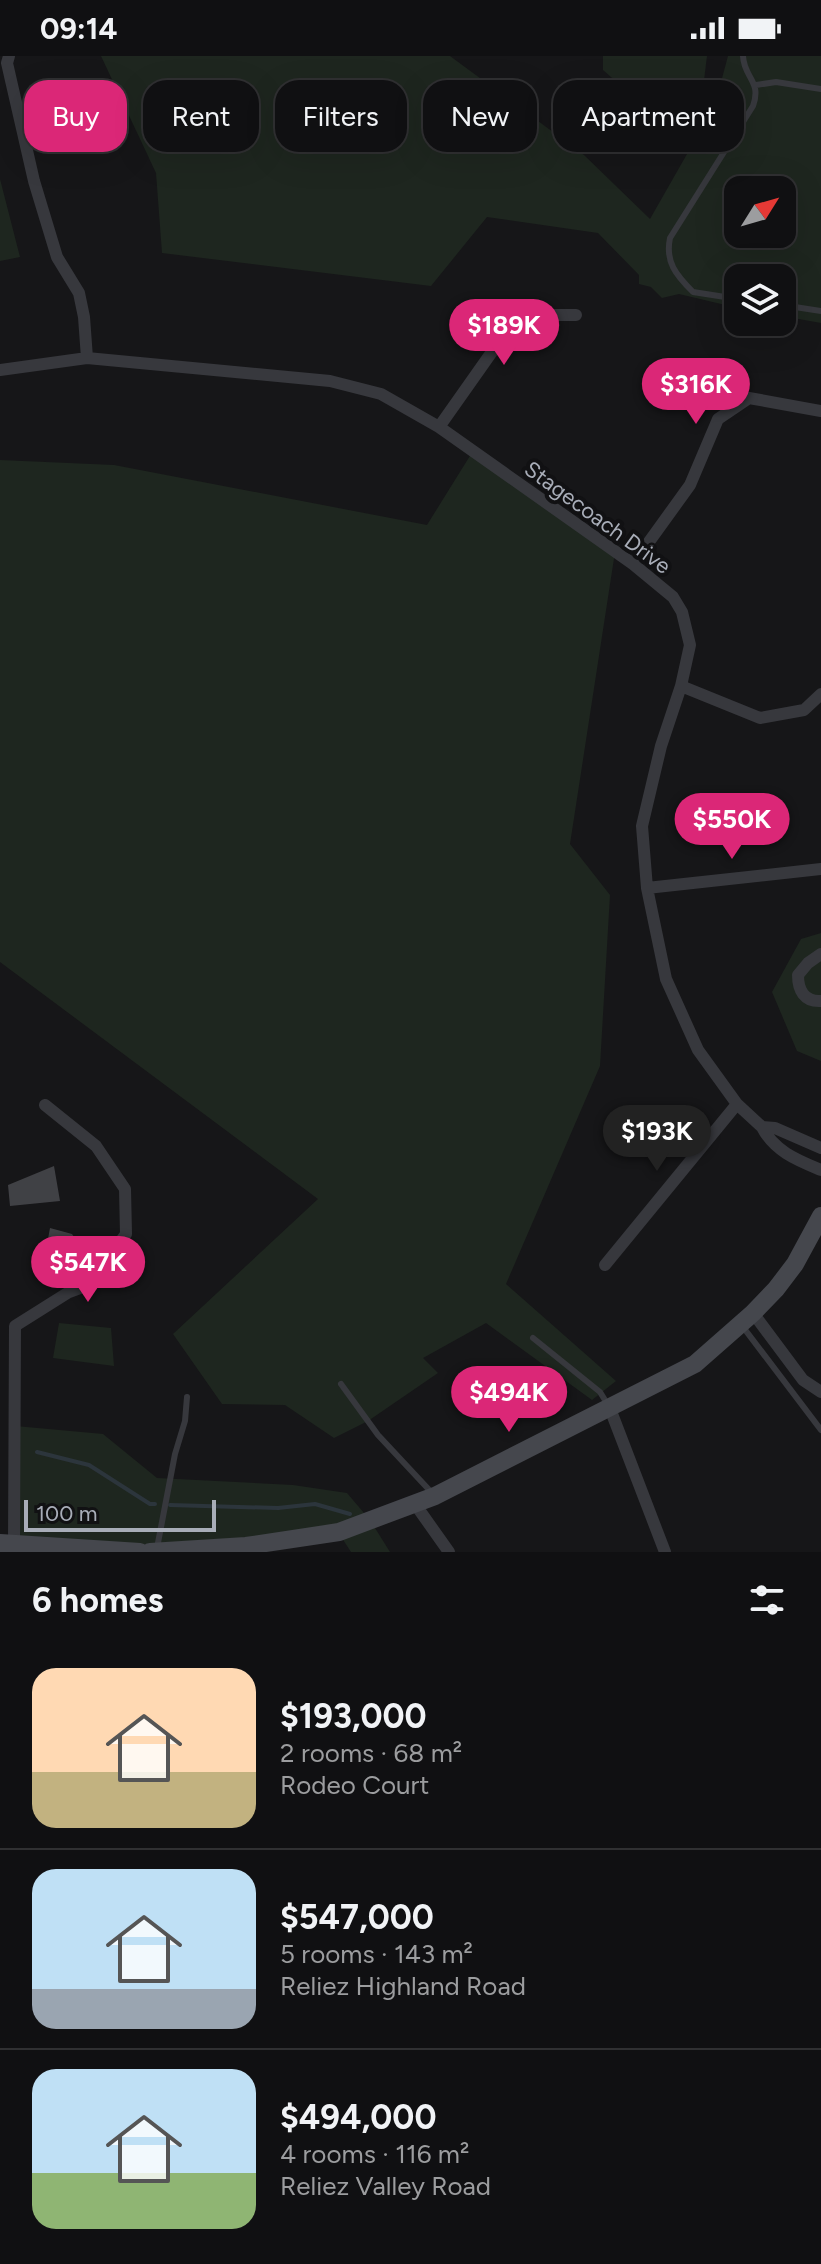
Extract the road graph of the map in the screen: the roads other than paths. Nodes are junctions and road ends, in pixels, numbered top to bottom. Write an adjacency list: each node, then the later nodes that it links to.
1 (9, 56): 9 (street)
2 (743, 56): 3 (lane)
3 (756, 85): 4 (lane); 5 (lane)
4 (821, 89)
5 (724, 297)
6 (796, 307): 7 (lane)
7 (821, 311)
8 (576, 315): 12 (street)
9 (87, 358): 10 (street, Stagecoach Drive); 12 (street, Stagecoach Drive)
10 (0, 370)
11 (821, 411): 13 (street)
12 (439, 427): 13 (street, Stagecoach Drive)
13 (633, 564): 14 (street, Stagecoach Drive)
14 (681, 686): 15 (street); 17 (street, Stagecoach Drive)
15 (821, 694)
16 (821, 869): 17 (street)
17 (647, 888): 20 (street, Stagecoach Drive)
18 (821, 954): 19 (street)
19 (821, 1001)
20 (737, 1104): 22 (street, Stagecoach Drive); 28 (street)
21 (45, 1105): 38 (street)
22 (762, 1127): 23 (street, Stagecoach Drive); 25 (street, Stagecoach Drive)
23 (797, 1140): 24 (street, Stagecoach Drive); 25 (street)
24 (821, 1148)
25 (789, 1156): 26 (street, Stagecoach Drive)
26 (821, 1170)
27 (821, 1216): 29 (main road)
28 (605, 1265)
29 (747, 1319): 32 (street); 34 (main road); 35 (lane)
30 (533, 1338): 34 (lane)
31 (341, 1384): 36 (lane)
32 (821, 1392)
33 (187, 1397): 41 (lane)
34 (609, 1406): 36 (main road); 43 (street)
35 (821, 1430)
36 (435, 1496): 37 (main road)
37 (415, 1504): 41 (main road); 42 (street)
38 (7, 1543): 39 (main road)
39 (102, 1550): 40 (main road)
40 (140, 1552)
41 (153, 1552)
42 (449, 1552)
43 (665, 1552)

